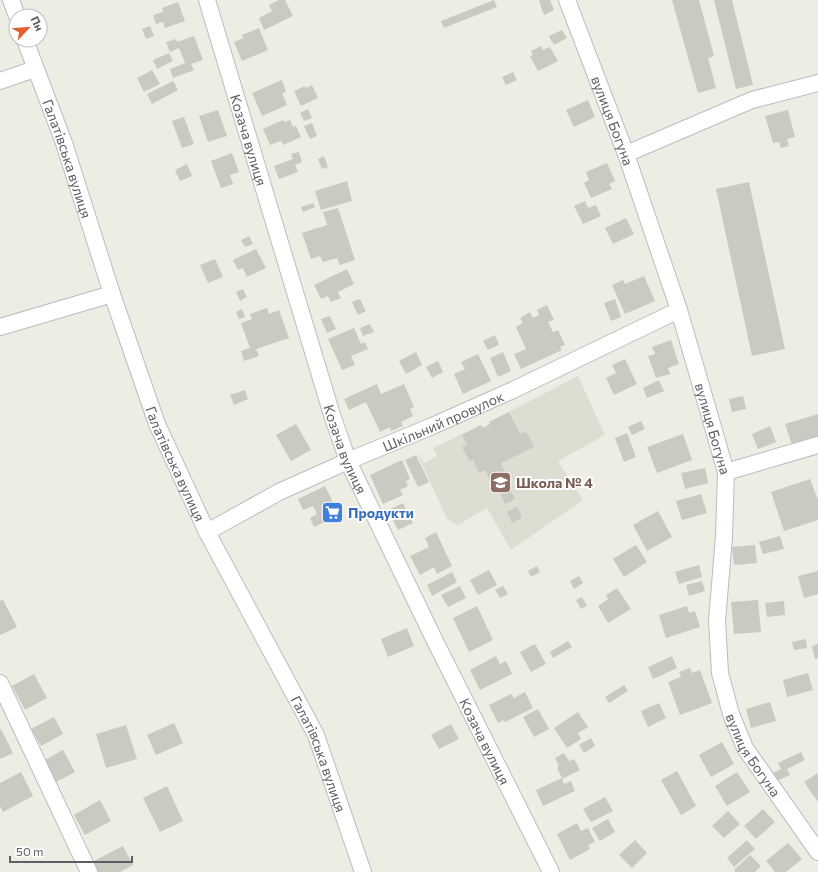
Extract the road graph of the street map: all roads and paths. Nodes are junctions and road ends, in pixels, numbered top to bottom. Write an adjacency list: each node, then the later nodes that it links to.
1 (207, 0): 12 (street, Козача вулиця)
2 (567, 0): 7 (street, вулиця Богуна)
3 (28, 48): 4 (street, Галатівська вулиця)
4 (35, 69): 5 (street); 8 (street, Галатівська вулиця)
5 (0, 81)
6 (818, 83): 7 (street)
7 (626, 154): 9 (street, вулиця Богуна)
8 (112, 294): 10 (street); 14 (street, Галатівська вулиця)
9 (679, 310): 12 (street, Шкільний провулок); 13 (street, вулиця Богуна)
10 (0, 327)
11 (818, 445): 13 (street)
12 (348, 460): 14 (street, Шкільний провулок); 19 (street, Козача вулиця)
13 (726, 472): 16 (street, вулиця Богуна)
14 (207, 532): 18 (street, Галатівська вулиця)
15 (0, 683): 17 (street)
16 (818, 852)
17 (89, 872)
18 (363, 872)
19 (551, 872)

